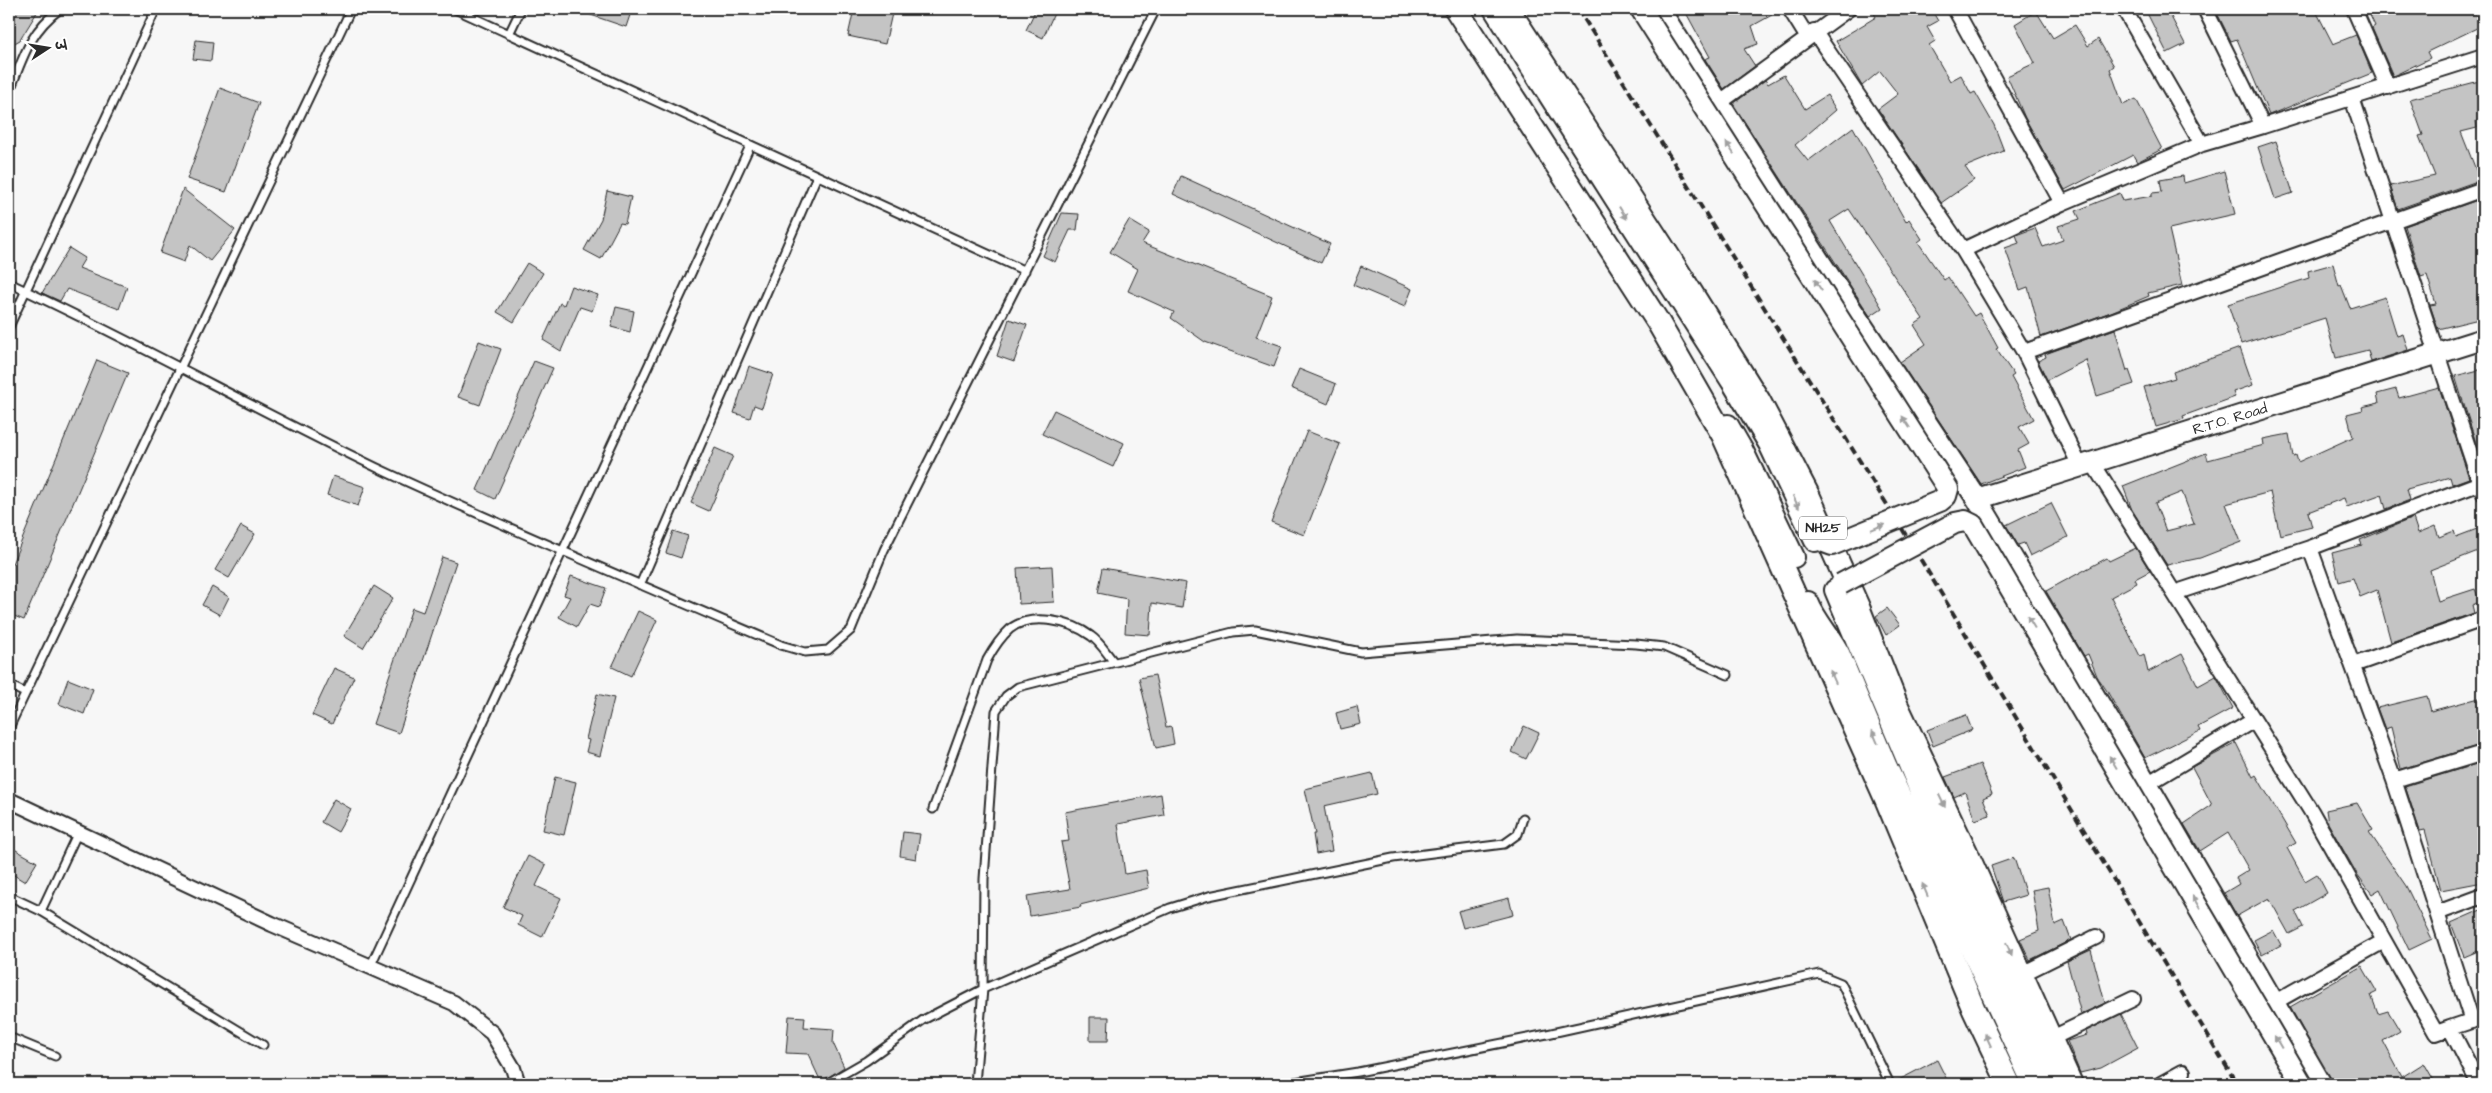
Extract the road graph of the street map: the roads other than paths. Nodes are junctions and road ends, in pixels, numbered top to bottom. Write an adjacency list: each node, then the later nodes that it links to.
1 (60, 9): 23 (lane)
2 (156, 9): 36 (lane)
3 (351, 9): 41 (lane)
4 (455, 9): 19 (lane)
5 (521, 9): 19 (lane)
6 (1156, 9): 34 (lane)
7 (1456, 9): 91 (main road, one-way to 7)
8 (1465, 9): 48 (street)
9 (1494, 9): 45 (street, one-way to 45)
10 (1508, 9): 75 (main road, NH25, one-way to 75)
11 (1641, 9): 45 (street, one-way to 11, bridge)
12 (1659, 9): 25 (street)
13 (1790, 9): 20 (street)
14 (1848, 9): 20 (street)
15 (1955, 9): 31 (street)
16 (2124, 9): 27 (street)
17 (2205, 9): 26 (street)
18 (2354, 9): 22 (street)
19 (510, 34): 28 (lane)
20 (1811, 34): 25 (street); 33 (street)
21 (2483, 56): 22 (street)
22 (2388, 86): 24 (street)
23 (9, 93)
24 (2352, 98): 26 (street); 32 (street)
25 (1719, 102): 44 (street)
26 (2264, 126): 27 (street)
27 (2202, 144): 31 (street)
28 (750, 146): 29 (lane); 47 (lane)
29 (817, 176): 34 (lane); 49 (lane)
30 (2483, 189): 32 (street)
31 (2062, 203): 33 (street)
32 (2392, 220): 39 (street); 40 (street)
33 (1963, 250): 39 (street)
34 (1024, 271): 49 (lane)
35 (9, 283): 36 (lane)
36 (26, 291): 37 (lane); 41 (lane)
37 (9, 327)
38 (2483, 339): 40 (street, R.T.O. Road)
39 (2024, 352): 42 (street)
40 (2436, 356): 42 (street, R.T.O. Road); 43 (street)
41 (181, 367): 47 (lane); 58 (lane)
42 (2086, 464): 44 (street, R.T.O. Road); 52 (street)
43 (2482, 486): 46 (street)
44 (1977, 499): 63 (street)
45 (1824, 543): 48 (street); 50 (street)
46 (2310, 548): 52 (street); 55 (street)
47 (563, 550): 49 (lane); 74 (lane)
48 (1794, 557): 51 (street)
49 (640, 585)
50 (1838, 587): 51 (street); 93 (street); 96 (street, one-way to 50, bridge)
51 (1803, 590): 92 (street, one-way to 51)
52 (2174, 593): 59 (street)
53 (2483, 619): 55 (street)
54 (1114, 662): 56 (lane); 65 (lane); 76 (lane)
55 (2353, 665): 62 (street)
56 (1728, 675)
57 (9, 685): 58 (lane)
58 (25, 693): 60 (lane)
59 (2254, 720): 63 (street); 73 (street)
60 (9, 728)
61 (2483, 753): 62 (street)
62 (2394, 780): 71 (street)
63 (2147, 784): 78 (street)
64 (9, 800): 67 (street)
65 (933, 809)
66 (1523, 818): 76 (lane)
67 (78, 832): 70 (lane); 74 (street)
68 (9, 896): 70 (lane)
69 (2483, 896): 71 (street)
70 (41, 911): 83 (lane)
71 (2437, 913): 79 (street)
72 (2096, 938): 75 (street)
73 (2384, 941): 78 (street); 80 (street)
74 (370, 966): 86 (street)
75 (2020, 975): 82 (main road, NH25)
76 (982, 989): 87 (lane); 88 (lane)
77 (2133, 999): 82 (street)
78 (2273, 1003): 97 (street)
79 (2478, 1019): 80 (street)
80 (2450, 1028): 98 (street)
81 (9, 1037): 84 (lane)
82 (2050, 1038): 94 (main road, NH25)
83 (263, 1045)
84 (55, 1056)
85 (2182, 1072): 95 (street)
86 (518, 1084)
87 (826, 1084)
88 (975, 1084)
89 (1282, 1084): 90 (lane)
90 (1890, 1084)
91 (2008, 1084)
92 (2033, 1084)
93 (2055, 1084)
94 (2071, 1084)
95 (2161, 1084)
96 (2302, 1084)
97 (2322, 1084)
98 (2479, 1084)

